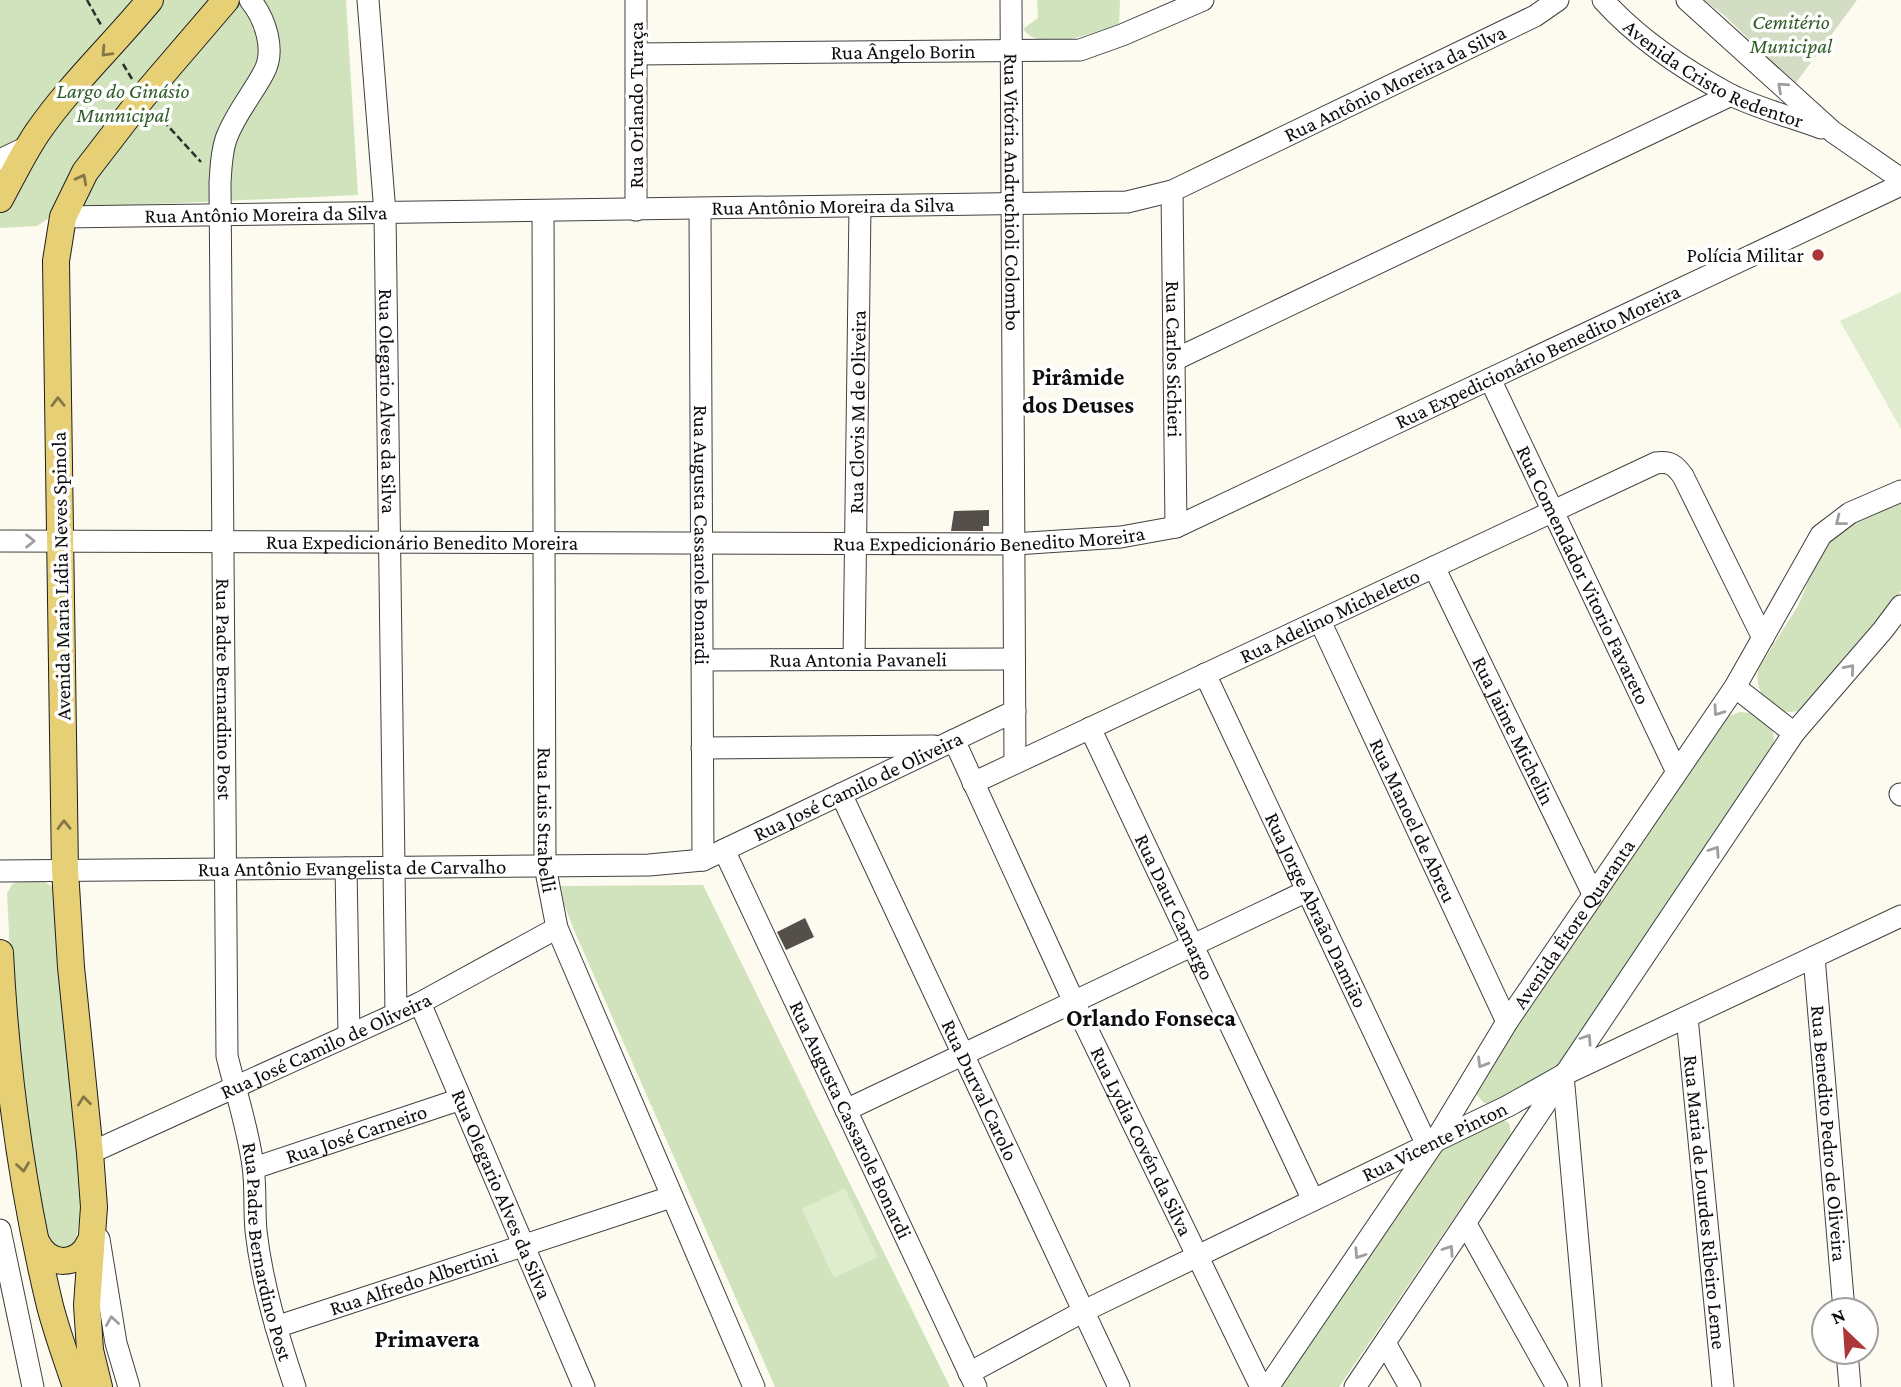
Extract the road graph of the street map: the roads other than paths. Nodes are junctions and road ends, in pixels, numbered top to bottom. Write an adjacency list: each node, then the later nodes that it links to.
1 (150, 0): 15 (main road, one-way to 15)
2 (226, 0): 28 (main road, Avenida Maria Lídia Neves Spinola, one-way to 2)
3 (250, 0): 27 (street, Rua Padre Bernardino Post)
4 (368, 0): 26 (street, Rua Olegario Alves da Silva)
5 (636, 0): 12 (street, Rua Orlando Turaça)
6 (1011, 0): 11 (street, Rua Vitória Andruchioli Colombo)
7 (1203, 0): 11 (street, Rua Ângelo Borin)
8 (1558, 0): 19 (street, Rua Antônio Moreira da Silva)
9 (1603, 0): 13 (street, Avenida Cristo Redentor)
10 (1687, 0): 14 (street, Avenida Cristo Redentor, one-way to 10)
11 (1012, 51): 12 (street, Rua Ângelo Borin); 21 (street, Rua Vitória Andruchioli Colombo)
12 (636, 54): 24 (street, Rua Orlando Turaça)
13 (1731, 95): 14 (street, Avenida Cristo Redentor); 29 (street)
14 (1833, 132): 17 (street, Avenida Cristo Redentor)
15 (29, 146): 16 (street); 20 (main road)
16 (0, 160)
17 (1901, 178)
18 (1901, 185): 30 (street, Rua Expedicionário Benedito Moreira)
19 (1172, 191): 21 (street, Rua Antônio Moreira da Silva); 29 (street, Rua Carlos Sichieri)
20 (0, 199)
21 (1012, 206): 22 (street, Rua Antônio Moreira da Silva); 41 (street, Rua Vitória Andruchioli Colombo)
22 (860, 207): 23 (street, Rua Antônio Moreira da Silva); 40 (street, Rua Clovis M de Oliveira)
23 (700, 209): 24 (street, Rua Antônio Moreira da Silva); 39 (street, Rua Augusta Cassarole Bonardi)
24 (636, 210): 25 (street, Rua Antônio Moreira da Silva)
25 (543, 211): 26 (street, Rua Antônio Moreira da Silva); 38 (street, Rua Luis Strabelli)
26 (385, 213): 27 (street, Rua Antônio Moreira da Silva); 37 (street, Rua Olegario Alves da Silva)
27 (219, 215): 28 (street, Rua Antônio Moreira da Silva); 36 (street, Rua Padre Bernardino Post)
28 (63, 217): 35 (main road, Avenida Maria Lídia Neves Spinola, one-way to 28)
29 (1174, 360): 33 (street, Rua Carlos Sichieri)
30 (1490, 379): 32 (street, Rua Comendador Vitorio Favareto); 33 (street, Rua Expedicionário Benedito Moreira)
31 (1901, 491): 46 (street, Avenida Étore Quaranta, one-way to 46)
32 (1553, 511): 42 (street, Rua Adelino Micheletto); 46 (street, Rua Adelino Micheletto); 58 (street, Rua Comendador Vitorio Favareto)
33 (1176, 527): 41 (street, Rua Expedicionário Benedito Moreira)
34 (0, 541): 35 (street, Rua Expedicionário Benedito Moreira, one-way to 35)
35 (60, 541): 36 (street, Rua Expedicionário Benedito Moreira); 67 (main road, Avenida Maria Lídia Neves Spinola, one-way to 35)
36 (223, 542): 37 (street, Rua Expedicionário Benedito Moreira); 66 (street, Rua Padre Bernardino Post)
37 (390, 542): 38 (street, Rua Expedicionário Benedito Moreira); 64 (street, Rua Olegario Alves da Silva)
38 (544, 543): 39 (street, Rua Expedicionário Benedito Moreira); 63 (street, Rua Luis Strabelli)
39 (701, 543): 40 (street, Rua Expedicionário Benedito Moreira); 49 (street, Rua Augusta Cassarole Bonardi)
40 (856, 543): 41 (street, Rua Expedicionário Benedito Moreira); 47 (street, Rua Clovis M de Oliveira)
41 (1014, 544): 48 (street, Rua Vitória Andruchioli Colombo)
42 (1434, 567): 44 (street, Rua Adelino Micheletto); 70 (street, Rua Jaime Michelin)
43 (1901, 606): 45 (street)
44 (1320, 621): 50 (street, Rua Adelino Micheletto); 80 (street, Rua Manoel de Abreu)
45 (1892, 636): 54 (street, one-way to 45)
46 (1763, 638): 51 (street, Avenida Étore Quaranta)
47 (854, 659): 48 (street, Rua Antonia Pavaneli); 49 (street, Rua Antonia Pavaneli)
48 (1014, 659): 52 (street, Rua Vitória Andruchioli Colombo)
49 (702, 660): 56 (street, Rua Augusta Cassarole Bonardi)
50 (1205, 674): 53 (street, Rua Adelino Micheletto); 69 (street, Rua Jorge Abraão Damião)
51 (1735, 687): 54 (street); 58 (street, Avenida Étore Quaranta, one-way to 58)
52 (1015, 711): 55 (street, Rua José Camilo de Oliveira); 57 (street, Rua Vitória Andruchioli Colombo)
53 (1090, 728): 57 (street, Rua Adelino Micheletto); 73 (street, Rua Daur Camargo)
54 (1794, 733): 83 (street, one-way to 54)
55 (948, 743): 56 (street); 59 (street, Rua Lydia Covén da Silva); 60 (street, Rua José Camilo de Oliveira)
56 (702, 748): 62 (street, Rua Augusta Cassarole Bonardi)
57 (1015, 763): 59 (street, Rua Adelino Micheletto)
58 (1676, 770): 70 (street, Avenida Étore Quaranta)
59 (973, 783): 76 (street, Rua Lydia Covén da Silva)
60 (841, 794): 61 (street, Rua José Camilo de Oliveira); 82 (street, Rua Durval Carolo)
61 (724, 850): 62 (street, Rua José Camilo de Oliveira); 86 (street, Rua Augusta Cassarole Bonardi)
62 (703, 860): 63 (street, Rua Antônio Evangelista de Carvalho)
63 (545, 866): 64 (street, Rua Antônio Evangelista de Carvalho); 72 (street, Rua Luis Strabelli)
64 (393, 867): 65 (street, Rua Antônio Evangelista de Carvalho); 78 (street, Rua Olegario Alves da Silva)
65 (346, 868): 66 (street, Rua Antônio Evangelista de Carvalho); 81 (street)
66 (227, 869): 67 (street, Rua Antônio Evangelista de Carvalho); 84 (street, Rua Padre Bernardino Post)
67 (65, 870): 68 (street, Rua Antônio Evangelista de Carvalho); 88 (main road, Avenida Maria Lídia Neves Spinola, one-way to 67)
68 (0, 871)
69 (1307, 891): 73 (street); 87 (street, Rua Jorge Abraão Damião)
70 (1593, 894): 80 (street, Avenida Étore Quaranta)
71 (1901, 916): 75 (street, Rua Vicente Pinton)
72 (557, 928): 77 (street, Rua José Camilo de Oliveira); 90 (street, Rua Luis Strabelli)
73 (1192, 946): 76 (street); 91 (street, Rua Daur Camargo)
74 (0, 953): 96 (main road, one-way to 96)
75 (1815, 957): 79 (street, Rua Vicente Pinton); 99 (street, Rua Benedito Pedro de Oliveira)
76 (1074, 1002): 82 (street); 98 (street, Rua Lydia Covén da Silva)
77 (420, 1003): 78 (street, Rua José Camilo de Oliveira); 85 (street, Rua Olegario Alves da Silva)
78 (396, 1014): 81 (street, Rua José Camilo de Oliveira)
79 (1687, 1017): 83 (street, Rua Vicente Pinton); 119 (street, Rua Maria de Lourdes Ribeiro Leme)
80 (1507, 1022): 87 (street, Avenida Étore Quaranta, one-way to 87)
81 (349, 1035): 84 (street, Rua José Camilo de Oliveira)
82 (963, 1054): 86 (street); 100 (street, Rua Durval Carolo)
83 (1563, 1075): 87 (street, Rua Vicente Pinton); 93 (street); 118 (street)
84 (234, 1087): 88 (street, Rua José Camilo de Oliveira); 89 (street, Rua Padre Bernardino Post)
85 (461, 1099): 89 (street, Rua José Carneiro); 97 (street, Rua Olegario Alves da Silva)
86 (846, 1110): 104 (street, Rua Augusta Cassarole Bonardi)
87 (1431, 1143): 91 (street, Rua Vicente Pinton); 114 (street, Avenida Étore Quaranta, one-way to 114)
88 (90, 1153): 92 (main road, Avenida Maria Lídia Neves Spinola)
89 (254, 1168): 101 (street, Rua Padre Bernardino Post)
90 (671, 1197): 97 (street, Rua Alfredo Albertini); 111 (street, Rua Luis Strabelli)
91 (1312, 1200): 98 (street, Rua Vicente Pinton)
92 (94, 1207): 95 (main road, Avenida Maria Lídia Neves Spinola); 108 (street, Avenida Maria Lídia Neves Spinola, one-way to 92)
93 (1466, 1224): 102 (street, one-way to 93); 117 (street)
94 (0, 1230): 105 (street)
95 (90, 1242): 96 (main road); 107 (main road, Avenida Maria Lídia Neves Spinola)
96 (37, 1243): 106 (main road)
97 (523, 1245): 101 (street, Rua Alfredo Albertini); 110 (street, Rua Olegario Alves da Silva)
98 (1197, 1256): 100 (street, Rua Vicente Pinton); 113 (street, Rua Lydia Covén da Silva)
99 (1843, 1296)
100 (1084, 1311): 104 (street, Rua Vicente Pinton); 112 (street, Rua Durval Carolo)
101 (276, 1326): 109 (street, Rua Padre Bernardino Post)
102 (1385, 1343): 115 (street); 116 (street)
103 (1848, 1366): 120 (street)
104 (973, 1380)
105 (33, 1387)
106 (76, 1387)
107 (99, 1387)
108 (130, 1387)
109 (295, 1387)
110 (584, 1387)
111 (754, 1387)
112 (1119, 1387)
113 (1261, 1387)
114 (1268, 1387)
115 (1355, 1387)
116 (1410, 1387)
117 (1557, 1387)
118 (1591, 1387)
119 (1723, 1387)
120 (1850, 1387)

